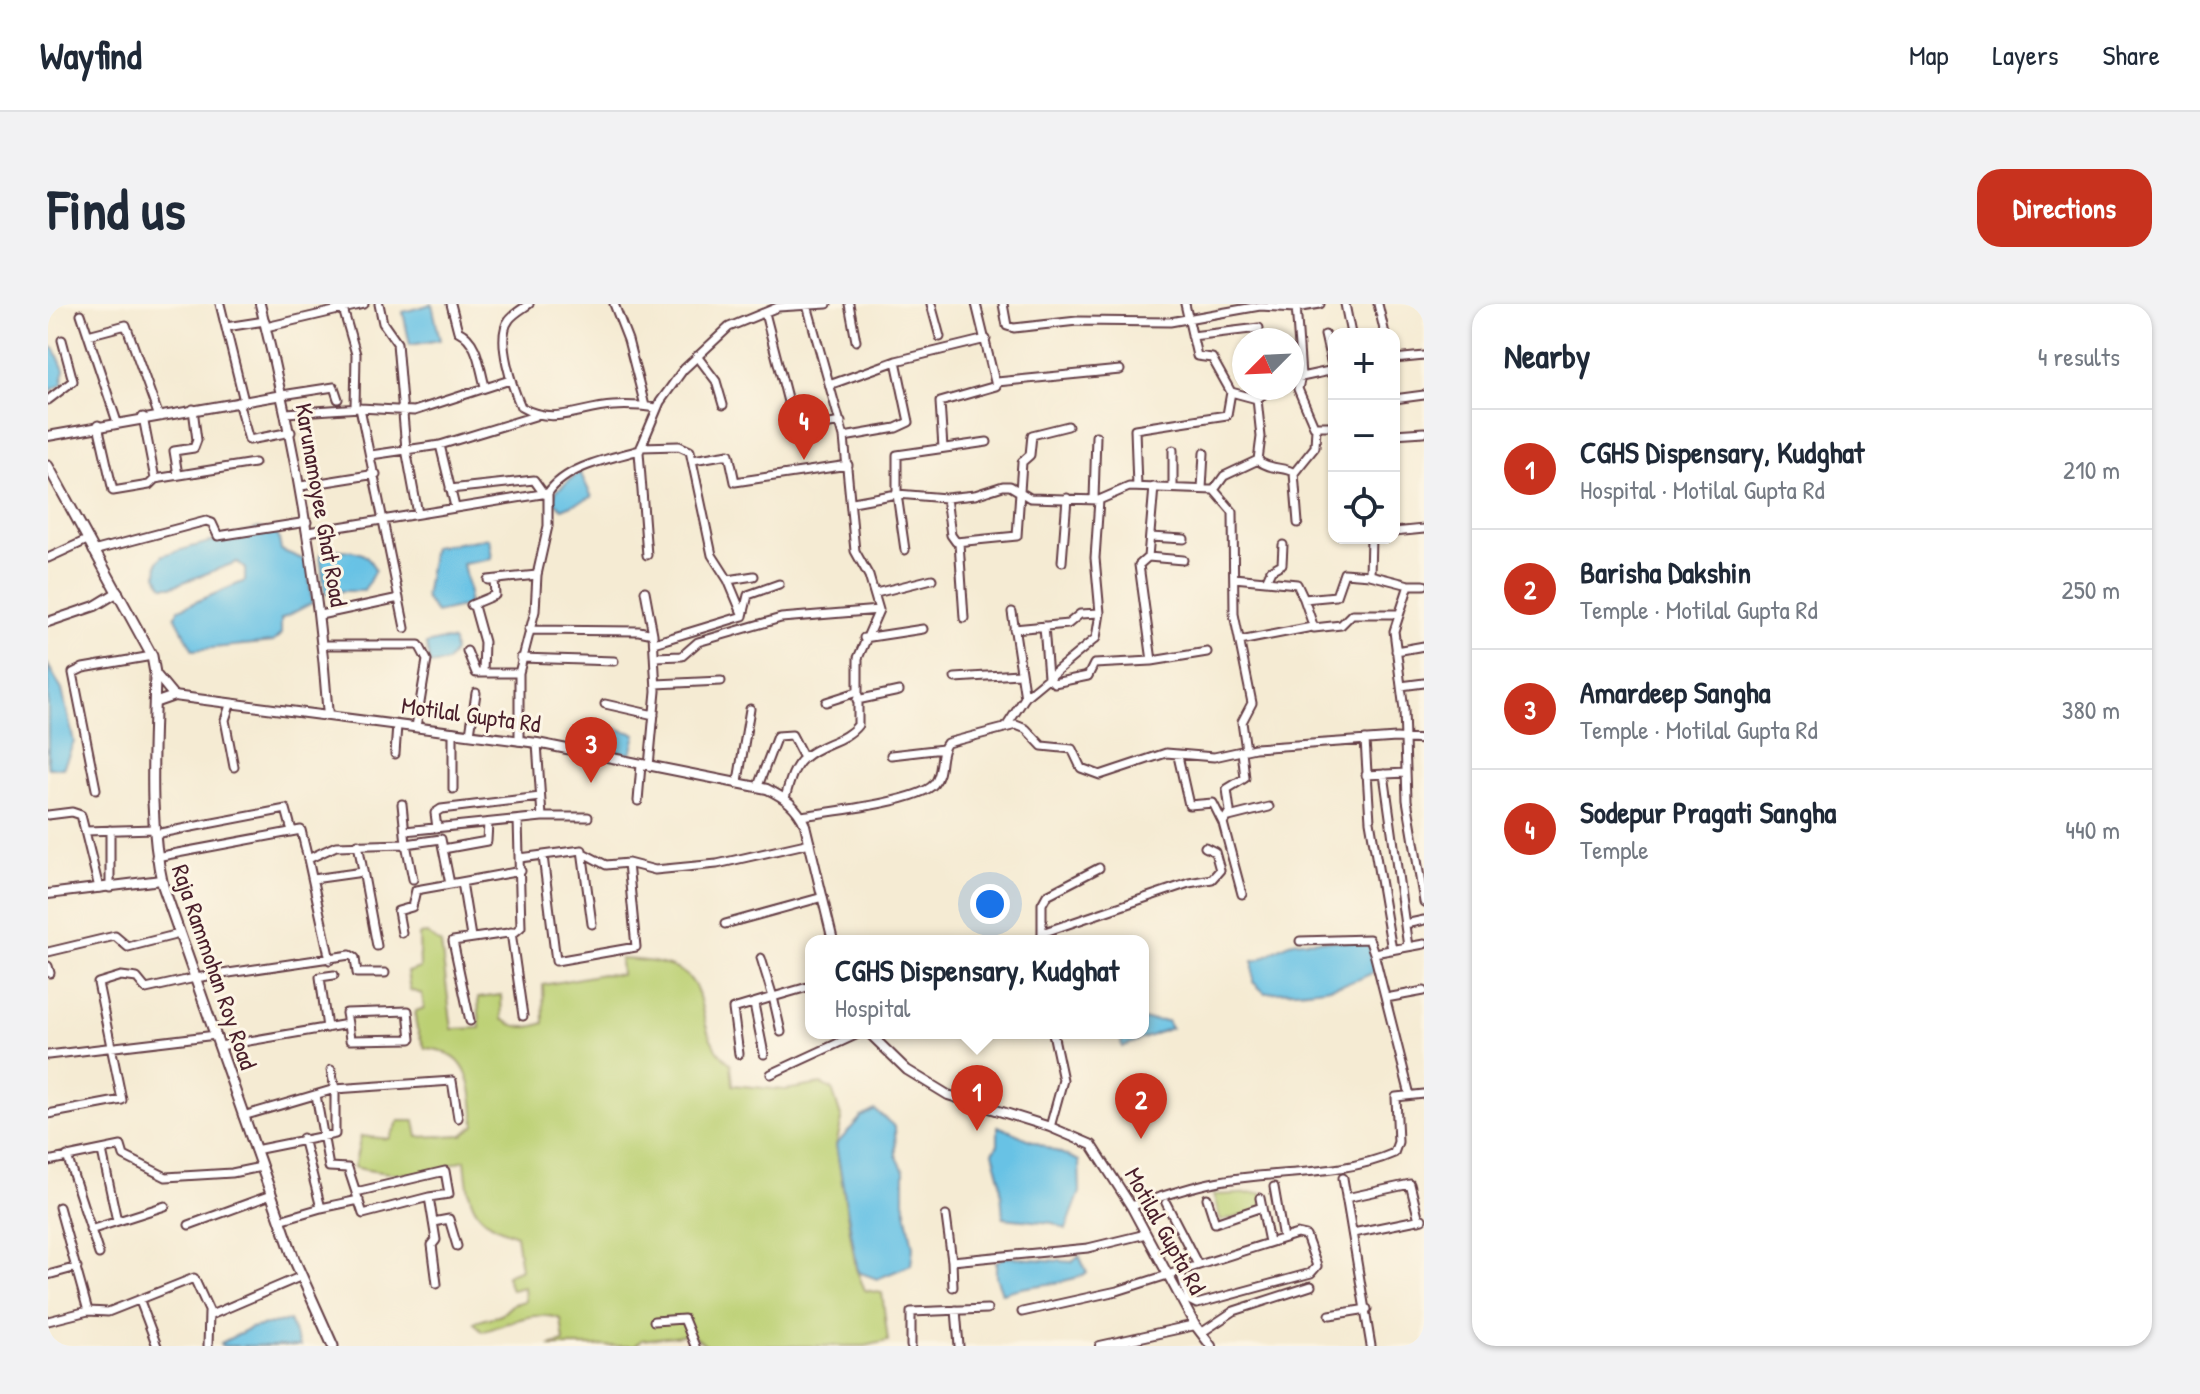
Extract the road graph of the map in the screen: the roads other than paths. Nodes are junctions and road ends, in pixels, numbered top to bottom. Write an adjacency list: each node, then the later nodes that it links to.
1 (220, 304): 26 (street)
2 (260, 304): 25 (street, Karunamoyee Ghat Road)
3 (364, 304): 21 (street)
4 (379, 304): 64 (street)
5 (451, 304): 49 (street)
6 (529, 304): 46 (street)
7 (614, 304): 60 (street)
8 (827, 304): 19 (street)
9 (849, 304): 37 (street)
10 (931, 304): 34 (street)
11 (976, 304): 35 (street)
12 (1003, 304): 24 (street)
13 (1185, 304): 24 (street)
14 (1270, 304): 20 (street); 24 (street)
15 (1320, 304): 20 (street)
16 (1345, 304): 28 (street)
17 (1378, 304): 29 (street)
18 (793, 305): 19 (street); 22 (street)
19 (807, 305): 48 (street)
20 (1296, 306): 27 (street)
21 (343, 309): 25 (street); 61 (street)
22 (765, 313): 39 (street); 70 (street)
23 (81, 314): 31 (street)
24 (1188, 320): 33 (street)
25 (265, 324): 26 (street); 51 (street, Karunamoyee Ghat Road)
26 (226, 327): 58 (street)
27 (1296, 328)
28 (1350, 328)
29 (1384, 328)
30 (1232, 331): 33 (street)
31 (88, 335): 66 (street); 69 (street)
32 (1325, 335): 38 (street)
33 (1192, 336): 50 (street)
34 (940, 337)
35 (986, 339): 42 (street); 47 (street)
36 (62, 340): 55 (street)
37 (856, 341)
38 (1328, 348)
39 (697, 356): 59 (street); 62 (street)
40 (1424, 356): 41 (street)
41 (1400, 358)
42 (896, 361): 48 (street); 80 (street)
43 (1120, 370): 47 (street)
44 (1328, 371): 45 (street)
45 (1304, 376)
46 (510, 380): 49 (street); 67 (street)
47 (997, 382): 84 (street)
48 (832, 384): 70 (street)
49 (485, 386): 64 (street)
50 (1231, 392): 99 (street)
51 (282, 395): 54 (street); 58 (street); 65 (street, Karunamoyee Ghat Road)
52 (1424, 395): 53 (street)
53 (1400, 398)
54 (338, 399)
55 (48, 400)
56 (1257, 400): 90 (street)
57 (1302, 400): 74 (street)
58 (241, 401): 63 (street); 75 (street)
59 (723, 405)
60 (645, 406): 62 (street); 67 (street)
61 (358, 408): 64 (street); 65 (street); 88 (street)
62 (657, 408): 83 (street)
63 (193, 409): 66 (street); 96 (street)
64 (405, 412): 85 (street)
65 (286, 413): 75 (street, Karunamoyee Ghat Road)
66 (158, 414): 68 (street)
67 (535, 416): 82 (street)
68 (143, 417): 69 (street); 97 (street)
69 (117, 422): 71 (street)
70 (841, 422): 80 (street)
71 (98, 425): 78 (street); 97 (street)
72 (1068, 426): 105 (street)
73 (1328, 426): 74 (street)
74 (1316, 427): 94 (street)
75 (291, 432): 98 (street, Karunamoyee Ghat Road)
76 (1424, 432): 77 (street)
77 (1400, 434)
78 (48, 436)
79 (1096, 436): 110 (street)
80 (844, 437): 92 (street)
81 (987, 442): 84 (street)
82 (440, 445): 85 (street); 102 (street)
83 (640, 448): 89 (street); 106 (street); 128 (street)
84 (943, 448): 107 (street)
85 (406, 449): 88 (street); 113 (street)
86 (1173, 450): 101 (street)
87 (1204, 453): 103 (street)
88 (371, 455): 95 (street)
89 (693, 460): 92 (street); 138 (street)
90 (1257, 460): 94 (street); 104 (street)
91 (254, 463): 96 (street)
92 (848, 465): 111 (street)
93 (48, 466): 122 (main road, Raja Rammohan Roy Road)
94 (1294, 473): 116 (street)
95 (376, 474): 98 (street); 114 (street)
96 (178, 475): 97 (street)
97 (155, 479)
98 (301, 486): 115 (street, Karunamoyee Ghat Road)
99 (1137, 487): 100 (street); 110 (street)
100 (1154, 487): 101 (street); 120 (street)
101 (1173, 488): 103 (street)
102 (450, 489): 106 (street); 112 (street)
103 (1202, 489): 104 (street)
104 (1214, 490): 136 (street)
105 (1021, 492): 108 (street); 109 (street); 123 (street)
106 (546, 494): 112 (street); 133 (street)
107 (897, 494): 108 (street); 111 (street); 126 (street)
108 (946, 498): 123 (street)
109 (1067, 498): 110 (street); 132 (street)
110 (1096, 500): 150 (street)
111 (853, 502): 145 (street)
112 (455, 507): 113 (street)
113 (418, 514): 114 (street)
114 (384, 521): 119 (street); 146 (street)
115 (307, 522): 119 (street, Karunamoyee Ghat Road); 127 (street)
116 (1298, 523)
117 (1424, 529): 118 (street)
118 (1400, 531)
119 (308, 532): 152 (street, Karunamoyee Ghat Road)
120 (1150, 537): 121 (street); 129 (street)
121 (1184, 539)
122 (87, 540): 127 (main road, Raja Rammohan Roy Road); 130 (street)
123 (959, 543): 154 (street)
124 (1371, 544): 134 (street)
125 (1283, 545): 139 (street)
126 (905, 550)
127 (93, 551): 144 (main road, Raja Rammohan Roy Road)
128 (647, 555)
129 (1148, 557): 131 (street); 174 (street)
130 (48, 558)
131 (1183, 560)
132 (1062, 562)
133 (537, 575): 161 (street); 176 (street)
134 (1370, 575): 141 (street); 147 (street)
135 (754, 576): 138 (street)
136 (1234, 578): 139 (street); 164 (street)
137 (932, 579): 145 (street)
138 (728, 580): 153 (street)
139 (1266, 581): 147 (street)
140 (779, 584): 153 (street)
141 (1409, 585): 142 (street); 151 (street)
142 (1424, 585)
143 (645, 591): 163 (street)
144 (118, 592): 155 (street); 170 (main road, Raja Rammohan Roy Road)
145 (876, 593): 148 (street)
146 (399, 598): 152 (street); 158 (street)
147 (1304, 599): 157 (street)
148 (879, 610): 162 (street); 171 (street)
149 (1012, 612): 160 (street)
150 (1100, 613): 156 (street); 179 (street)
151 (1399, 614): 157 (street); 168 (street)
152 (320, 615): 165 (street, Karunamoyee Ghat Road)
153 (743, 616): 163 (street)
154 (964, 618)
155 (48, 622)
156 (1044, 626): 160 (street); 179 (street)
157 (1312, 627): 164 (street)
158 (405, 628)
159 (923, 629): 162 (street)
160 (1014, 629): 178 (street)
161 (529, 630): 163 (street); 172 (street)
162 (864, 638): 188 (street)
163 (654, 639): 171 (street)
164 (1240, 641): 208 (street)
165 (323, 645): 196 (street, Karunamoyee Ghat Road); 198 (street)
166 (1424, 646): 168 (street)
167 (467, 651): 176 (street)
168 (1396, 651): 184 (street)
169 (1207, 652): 174 (street)
170 (152, 656): 175 (main road, Raja Rammohan Roy Road); 220 (street)
171 (655, 657): 183 (street)
172 (521, 658): 173 (street); 177 (street)
173 (614, 661)
174 (1152, 661): 179 (street)
175 (155, 673): 187 (street); 191 (main road, Raja Rammohan Roy Road)
176 (483, 673): 177 (street)
177 (519, 673): 205 (street)
178 (1019, 674): 180 (street); 189 (street)
179 (1048, 677): 189 (street)
180 (955, 678)
181 (721, 681): 183 (street)
182 (1424, 683): 184 (street)
183 (656, 684): 195 (street)
184 (1401, 686): 202 (street)
185 (899, 691): 188 (street)
186 (476, 693): 201 (street)
187 (174, 696): 191 (street); 193 (street, Motilal Gupta Rd)
188 (857, 696): 190 (street); 212 (street)
189 (1025, 698): 199 (street)
190 (826, 702)
191 (154, 703): 239 (main road, Raja Rammohan Roy Road)
192 (605, 704): 195 (street)
193 (230, 705): 196 (street, Motilal Gupta Rd); 214 (street)
194 (750, 709): 218 (street)
195 (654, 715): 213 (street)
196 (328, 716): 197 (street, Motilal Gupta Rd)
197 (397, 725): 198 (street, Motilal Gupta Rd); 209 (street)
198 (416, 727): 200 (street, Motilal Gupta Rd)
199 (1006, 727): 207 (street); 211 (street)
200 (453, 732): 201 (street, Motilal Gupta Rd); 221 (street)
201 (470, 734): 205 (street, Motilal Gupta Rd)
202 (1404, 739): 203 (street); 204 (street); 215 (street)
203 (1365, 740): 208 (street); 217 (street)
204 (1424, 740)
205 (519, 741): 206 (street, Motilal Gupta Rd)
206 (537, 743): 213 (street, Motilal Gupta Rd); 222 (street)
207 (943, 749): 210 (street); 228 (street)
208 (1244, 750): 211 (street); 232 (street)
209 (395, 754)
210 (891, 755)
211 (1178, 756): 232 (street)
212 (804, 758): 219 (street); 223 (street)
213 (645, 766): 218 (street, Motilal Gupta Rd); 224 (street)
214 (234, 767)
215 (1406, 773): 216 (street); 243 (street)
216 (1384, 774): 217 (street); 269 (street)
217 (1366, 775): 281 (street)
218 (738, 781): 219 (street, Motilal Gupta Rd)
219 (758, 786): 223 (street, Motilal Gupta Rd)
220 (96, 789)
221 (453, 789)
222 (540, 797): 229 (street); 234 (street)
223 (785, 798): 228 (street, Motilal Gupta Rd)
224 (638, 801)
225 (402, 804): 238 (street)
226 (1269, 807): 232 (street)
227 (48, 815): 236 (street)
228 (801, 816): 240 (street, Motilal Gupta Rd)
229 (542, 817): 230 (street); 231 (street)
230 (588, 817)
231 (518, 820): 233 (street); 249 (street)
232 (1226, 820): 263 (street)
233 (488, 823): 234 (street); 245 (street)
234 (437, 828): 238 (street)
235 (110, 830): 236 (street); 239 (street); 261 (street)
236 (85, 831): 260 (street)
237 (292, 831): 239 (street); 248 (street); 250 (street)
238 (405, 831): 242 (street)
239 (155, 832): 248 (main road, Raja Rammohan Roy Road)
240 (810, 843): 251 (street); 264 (street, Motilal Gupta Rd)
241 (358, 844): 242 (street); 250 (street); 254 (street)
242 (406, 844): 245 (street); 256 (street)
243 (1420, 846): 265 (street)
244 (1205, 847): 275 (street)
245 (443, 849): 259 (street)
246 (585, 854): 247 (street); 251 (street); 267 (street)
247 (543, 856): 249 (street); 251 (street)
248 (156, 857): 257 (main road, Raja Rammohan Roy Road)
249 (520, 858): 253 (street)
250 (308, 859): 255 (street)
251 (628, 863)
252 (1099, 868): 274 (street)
253 (521, 871): 258 (street); 270 (street)
254 (363, 872): 255 (street); 279 (street)
255 (313, 879): 285 (street)
256 (413, 879)
257 (161, 880): 261 (street); 272 (main road, Raja Rammohan Roy Road)
258 (462, 882): 259 (street); 276 (street)
259 (450, 884): 271 (street)
260 (99, 888): 261 (street); 262 (street)
261 (110, 888)
262 (48, 894)
263 (1242, 894)
264 (823, 897): 268 (street); 273 (street, Motilal Gupta Rd)
265 (1424, 902)
266 (1424, 920): 269 (street)
267 (592, 924)
268 (725, 924)
269 (1405, 924): 280 (street)
270 (511, 932): 276 (street); 294 (street)
271 (402, 933)
272 (179, 934): 282 (street); 288 (main road, Raja Rammohan Roy Road)
273 (832, 935)
274 (1042, 935)
275 (1047, 935)
276 (471, 937): 295 (street)
277 (1300, 941): 283 (street)
278 (1424, 944): 280 (street)
279 (377, 946)
280 (1408, 947): 281 (street)
281 (1392, 950): 283 (street)
282 (48, 952)
283 (1374, 953): 292 (street)
284 (761, 958): 291 (street)
285 (330, 960): 286 (street); 288 (street)
286 (385, 973)
287 (334, 975): 297 (street)
288 (195, 978): 299 (main road, Raja Rammohan Roy Road); 304 (street)
289 (805, 988): 291 (street)
290 (1424, 991): 292 (street)
291 (773, 997): 293 (street); 298 (street)
292 (1386, 998): 313 (street)
293 (754, 1004): 305 (street); 306 (street)
294 (523, 1016)
295 (470, 1021)
296 (348, 1024): 296 (street); 297 (street)
297 (327, 1028): 303 (street)
298 (781, 1032)
299 (216, 1035): 303 (main road, Raja Rammohan Roy Road); 304 (street)
300 (847, 1039): 309 (street)
301 (875, 1039): 317 (street, Motilal Gupta Rd)
302 (1054, 1039): 317 (street)
303 (220, 1046): 315 (main road, Raja Rammohan Roy Road)
304 (110, 1047): 307 (street); 314 (street)
305 (739, 1054)
306 (764, 1054)
307 (48, 1055)
308 (331, 1070): 310 (street)
309 (771, 1074)
310 (335, 1089): 312 (street); 316 (street); 318 (street)
311 (1424, 1094): 313 (street)
312 (316, 1095): 315 (street); 318 (street)
313 (1410, 1095): 335 (street)
314 (48, 1114)
315 (243, 1116): 320 (main road, Raja Rammohan Roy Road)
316 (458, 1118)
317 (1050, 1127): 335 (street, Motilal Gupta Rd)
318 (324, 1135): 319 (street); 328 (street)
319 (303, 1138): 320 (street); 338 (street)
320 (255, 1150): 324 (main road, Raja Rammohan Roy Road)
321 (102, 1151): 322 (street); 324 (street); 342 (street)
322 (67, 1156): 323 (street); 345 (street)
323 (48, 1161)
324 (261, 1167): 327 (main road, Raja Rammohan Roy Road)
325 (1343, 1178): 332 (street)
326 (1274, 1187): 348 (street)
327 (271, 1195): 341 (main road, Raja Rammohan Roy Road); 344 (street)
328 (357, 1196): 329 (street); 329 (street); 338 (street)
329 (429, 1197): 343 (street)
330 (1207, 1198): 337 (street)
331 (1260, 1198): 337 (street)
332 (1346, 1198): 340 (street); 346 (street)
333 (1166, 1203): 353 (street)
334 (165, 1206): 342 (street)
335 (1131, 1206): 347 (street, Motilal Gupta Rd)
336 (59, 1207): 354 (street)
337 (1262, 1207): 349 (street)
338 (321, 1208): 341 (street)
339 (946, 1216): 352 (street)
340 (1422, 1219): 346 (street)
341 (280, 1220): 358 (main road, Raja Rammohan Roy Road)
342 (117, 1221): 345 (street)
343 (433, 1222): 350 (street); 359 (street)
344 (189, 1225)
345 (90, 1230): 351 (street)
346 (1353, 1233): 364 (street)
347 (1146, 1234): 352 (street); 357 (street, Motilal Gupta Rd)
348 (1283, 1238): 349 (street); 355 (street)
349 (1269, 1242): 353 (street)
350 (457, 1246)
351 (99, 1254)
352 (952, 1261): 361 (street)
353 (1198, 1265): 355 (street)
354 (77, 1267): 356 (street); 366 (street)
355 (1180, 1271): 357 (street)
356 (48, 1275)
357 (1167, 1275): 367 (street); 372 (street, Motilal Gupta Rd)
358 (302, 1276): 368 (street); 378 (main road, Raja Rammohan Roy Road)
359 (437, 1284)
360 (1311, 1286): 373 (street)
361 (953, 1287)
362 (140, 1301): 366 (street); 368 (street); 376 (street)
363 (987, 1309): 365 (street)
364 (1367, 1309): 369 (street); 384 (street)
365 (956, 1310): 380 (street); 381 (street)
366 (88, 1311): 370 (street)
367 (1022, 1312)
368 (209, 1313): 377 (street)
369 (1330, 1315)
370 (48, 1321)
371 (654, 1321): 379 (street)
372 (1195, 1325): 373 (street, Motilal Gupta Rd); 382 (street)
373 (1201, 1333): 383 (street, Motilal Gupta Rd)
374 (48, 1340): 375 (street)
375 (50, 1346)
376 (157, 1346)
377 (208, 1346)
378 (333, 1346)
379 (695, 1346)
380 (911, 1346)
381 (959, 1346)
382 (1100, 1346)
383 (1211, 1346)
384 (1371, 1346)

